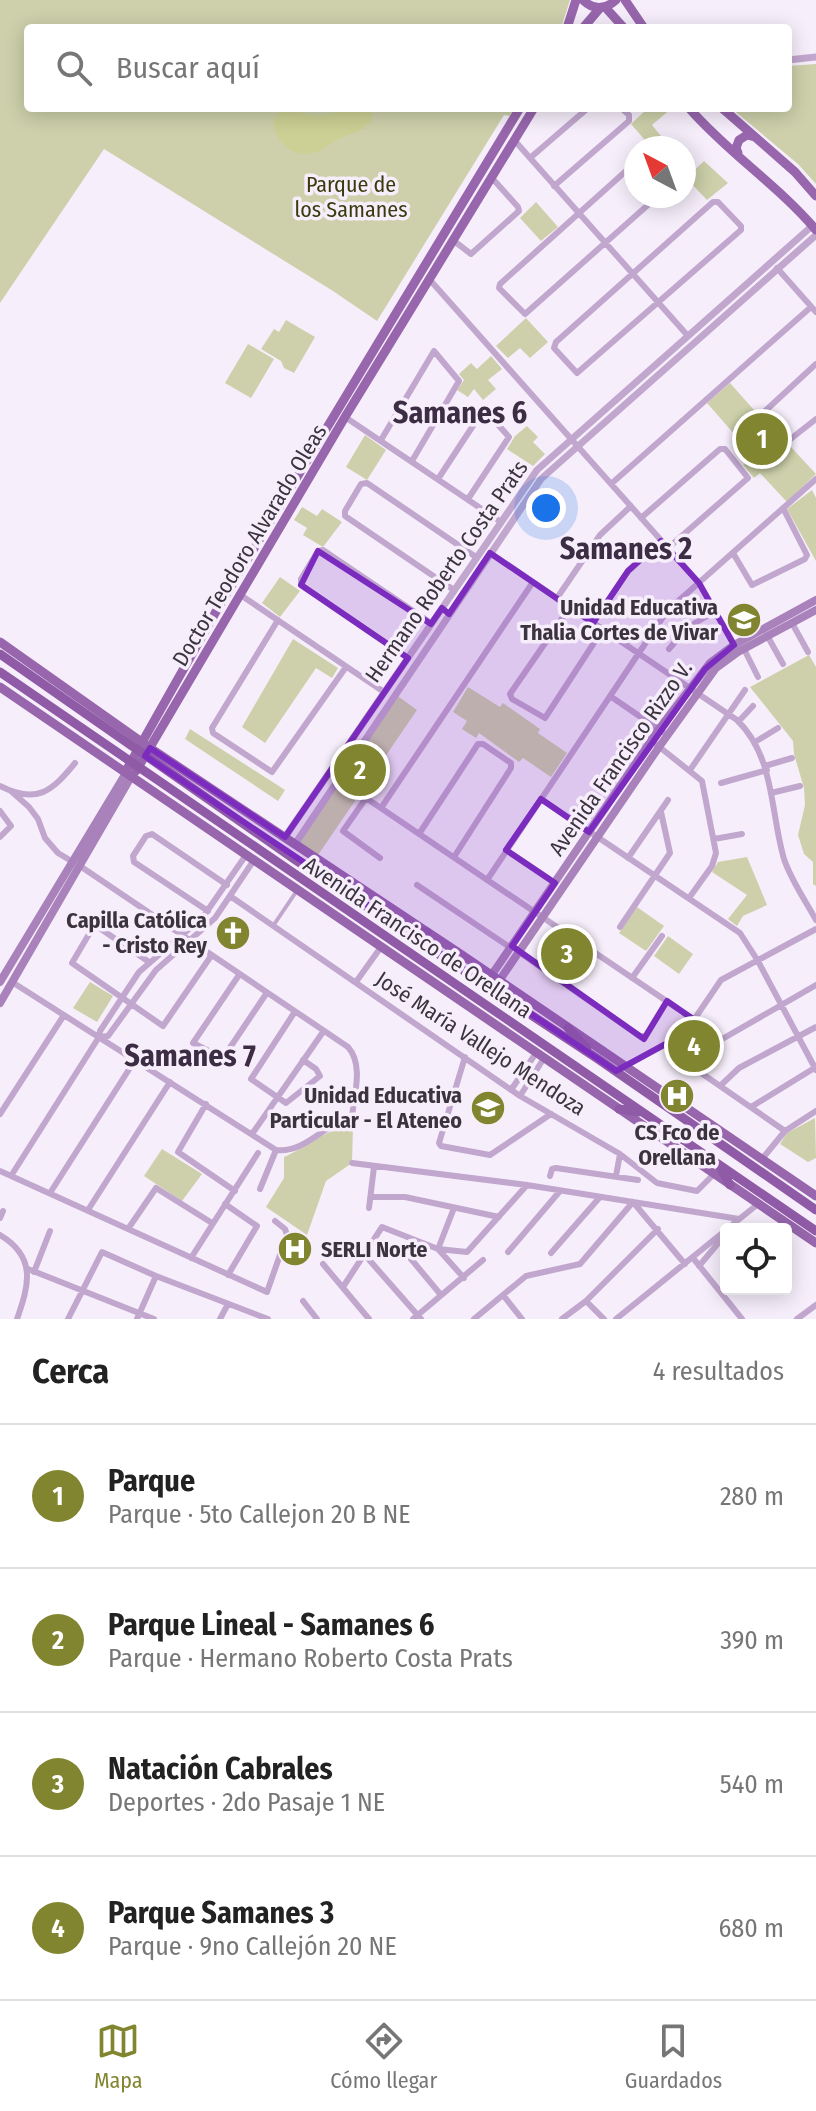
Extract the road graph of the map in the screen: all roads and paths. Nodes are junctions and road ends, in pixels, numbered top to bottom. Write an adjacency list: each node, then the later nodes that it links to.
1 (576, 0): 6 (main road)
2 (583, 0): 5 (main road)
3 (616, 0): 5 (main road)
4 (625, 0): 9 (main road)
5 (605, 10): 7 (main road); 8 (main road)
6 (568, 24)
7 (586, 24)
8 (620, 24)
9 (641, 24)
10 (816, 57): 11 (street)
11 (792, 60)
12 (518, 112): 99 (main road, Doctor Teodoro Alvarado Oleas)
13 (532, 112): 19 (main road, Doctor Teodoro Alvarado Oleas)
14 (583, 112): 21 (street)
15 (626, 112): 24 (street)
16 (693, 112): 20 (main road)
17 (727, 112): 18 (main road)
18 (755, 137): 20 (main road); 25 (main road)
19 (515, 141): 21 (street); 23 (main road, Doctor Teodoro Alvarado Oleas)
20 (741, 156): 28 (main road)
21 (530, 158): 24 (street)
22 (624, 173): 27 (street)
23 (492, 178): 29 (main road, Doctor Teodoro Alvarado Oleas); 29 (street)
24 (554, 186): 27 (street)
25 (816, 196)
26 (644, 208): 30 (street)
27 (578, 213): 30 (street); 30 (street)
28 (815, 230): 31 (street, Hermano Roberto Costa Prats); 36 (street, Hermano Roberto Costa Prats)
29 (454, 241): 33 (main road, Doctor Teodoro Alvarado Oleas)
30 (605, 243): 32 (street)
31 (777, 268): 35 (street); 36 (street, Hermano Roberto Costa Prats)
32 (632, 274): 34 (street); 34 (street); 34 (street)
33 (430, 280): 39 (main road, Doctor Teodoro Alvarado Oleas); 42 (street)
34 (659, 303): 37 (street)
35 (814, 310): 46 (street)
36 (721, 313): 37 (street, Hermano Roberto Costa Prats); 42 (street, Hermano Roberto Costa Prats)
37 (688, 336): 42 (street, Hermano Roberto Costa Prats)
38 (816, 364): 40 (street)
39 (345, 417): 41 (street); 60 (main road, Doctor Teodoro Alvarado Oleas)
40 (816, 419)
41 (381, 440): 43 (street); 43 (street)
42 (574, 442): 46 (street); 51 (street, Hermano Roberto Costa Prats); 54 (street, Hermano Roberto Costa Prats)
43 (412, 461): 44 (street)
44 (438, 479): 47 (street); 47 (street)
45 (816, 479): 49 (street)
46 (611, 484): 48 (street)
47 (468, 499): 51 (street)
48 (631, 506): 50 (street); 61 (street)
49 (783, 508): 55 (street); 55 (street)
50 (641, 518): 52 (street); 53 (street)
51 (501, 522): 56 (street, Hermano Roberto Costa Prats)
52 (661, 541): 53 (street); 70 (street)
53 (668, 548): 58 (street)
54 (490, 553): 57 (street); 67 (street, Hermano Roberto Costa Prats)
55 (733, 553): 58 (street)
56 (476, 557): 59 (street, Hermano Roberto Costa Prats); 59 (street)
57 (533, 582): 61 (street); 113 (street)
58 (699, 583): 66 (street); 78 (street)
59 (454, 590): 64 (street, Hermano Roberto Costa Prats)
60 (239, 594): 68 (street); 99 (main road, Doctor Teodoro Alvarado Oleas)
61 (557, 598): 63 (street)
62 (816, 600): 76 (main road, Avenida Francisco Rizzo V.)
63 (570, 607): 70 (street); 72 (street)
64 (442, 608): 67 (street); 69 (street, Hermano Roberto Costa Prats)
65 (816, 610): 71 (main road, Avenida Francisco Rizzo V.)
66 (715, 611): 75 (street); 76 (street)
67 (449, 614): 100 (street, Hermano Roberto Costa Prats)
68 (278, 620): 82 (street); 82 (street)
69 (431, 623): 80 (street, Hermano Roberto Costa Prats); 80 (street)
70 (593, 623): 72 (street)
71 (792, 623): 73 (main road, Avenida Francisco Rizzo V.); 77 (street)
72 (603, 629): 78 (street)
73 (768, 637): 76 (main road, Avenida Francisco Rizzo V.); 81 (street)
74 (0, 642): 99 (main road, Avenida Francisco de Orellana)
75 (669, 649)
76 (739, 649): 84 (street); 87 (main road, Avenida Francisco Rizzo V.)
77 (808, 652)
78 (639, 653): 87 (street); 89 (street)
79 (0, 654): 99 (highway, Avenida Francisco de Orellana)
80 (408, 658): 88 (street, Hermano Roberto Costa Prats)
81 (783, 664)
82 (346, 667): 88 (street)
83 (0, 672): 104 (highway, Avenida Francisco de Orellana)
84 (758, 677)
85 (0, 687): 104 (main road, Avenida Francisco de Orellana)
86 (745, 690): 91 (street)
87 (694, 691): 91 (street); 94 (main road, Avenida Francisco Rizzo V.); 95 (main road, Avenida Francisco Rizzo V.)
88 (384, 692): 97 (street, Hermano Roberto Costa Prats)
89 (610, 696): 94 (street); 111 (street)
90 (753, 706): 92 (street)
91 (728, 714): 92 (street); 105 (street)
92 (739, 721): 96 (street)
93 (778, 728): 96 (street)
94 (659, 729): 95 (street); 98 (main road, Avenida Francisco Rizzo V.)
95 (667, 735): 98 (main road, Avenida Francisco Rizzo V.)
96 (755, 742): 103 (street)
97 (348, 744): 100 (street); 120 (street, Hermano Roberto Costa Prats)
98 (655, 744): 105 (street); 118 (main road, Avenida Francisco Rizzo V.)
99 (143, 749): 104 (main road, Doctor Teodoro Alvarado Oleas); 120 (main road, Avenida Francisco de Orellana); 143 (highway, Avenida Francisco de Orellana)
100 (357, 750): 122 (street, Hermano Roberto Costa Prats)
101 (792, 758): 103 (street)
102 (75, 763): 109 (street)
103 (766, 768): 106 (street); 110 (street)
104 (131, 770): 125 (main road, Avenida Francisco de Orellana); 128 (main road, Doctor Teodoro Alvarado Oleas); 192 (highway, Avenida Francisco de Orellana)
105 (690, 770): 121 (street)
106 (721, 783)
107 (0, 786): 109 (street)
108 (800, 786): 110 (street)
109 (11, 791): 128 (street)
110 (771, 793): 139 (street)
111 (541, 799): 118 (street); 123 (street)
112 (668, 800): 115 (street)
113 (381, 808): 116 (street); 126 (street)
114 (0, 811): 119 (street)
115 (661, 812): 127 (street); 129 (street)
116 (419, 834): 124 (street); 124 (street)
117 (742, 834): 121 (street)
118 (593, 835): 127 (street); 131 (main road, Avenida Francisco Rizzo V.); 138 (main road, Avenida Francisco Rizzo V.)
119 (0, 837)
120 (285, 837): 122 (main road, Avenida Francisco de Orellana)
121 (714, 839): 136 (street)
122 (295, 844): 144 (main road, Avenida Francisco de Orellana)
123 (506, 850): 130 (street); 131 (street)
124 (454, 857): 130 (street)
125 (250, 858): 132 (street); 134 (main road, Avenida Francisco de Orellana); 135 (street)
126 (380, 858)
127 (628, 858): 129 (street)
128 (76, 864): 145 (street); 156 (main road, Doctor Teodoro Alvarado Oleas); 157 (main road, Doctor Teodoro Alvarado Oleas)
129 (654, 875): 136 (street); 141 (street)
130 (487, 880): 138 (street)
131 (555, 883): 138 (main road, Avenida Francisco Rizzo V.)
132 (227, 885): 137 (street); 137 (street)
133 (417, 885): 149 (street)
134 (298, 889): 140 (street); 148 (main road, Avenida Francisco de Orellana)
135 (230, 896): 140 (street, José María Vallejo Mendoza); 147 (street)
136 (689, 898): 151 (street)
137 (208, 911): 145 (street)
138 (538, 915): 149 (main road, Avenida Francisco Rizzo V.); 154 (street)
139 (816, 920)
140 (273, 926): 158 (street, José María Vallejo Mendoza)
141 (620, 927)
142 (816, 929): 151 (street)
143 (406, 931): 144 (highway); 177 (highway, Avenida Francisco de Orellana)
144 (427, 932): 155 (main road, Avenida Francisco de Orellana)
145 (182, 936): 147 (street); 152 (street)
146 (662, 936): 154 (street)
147 (189, 941): 150 (street); 164 (street)
148 (381, 947): 158 (street); 175 (main road, Avenida Francisco de Orellana)
149 (515, 950): 155 (main road, Avenida Francisco Rizzo V.); 162 (street)
150 (211, 956): 153 (street); 164 (street)
151 (758, 961): 165 (street); 168 (street)
152 (149, 962): 161 (street); 161 (street)
153 (239, 975): 160 (street); 160 (street)
154 (632, 978): 162 (street)
155 (495, 979): 170 (main road, Avenida Francisco de Orellana)
156 (0, 982)
157 (12, 982): 163 (main road, Doctor Teodoro Alvarado Oleas); 167 (street)
158 (356, 982): 176 (street, José María Vallejo Mendoza)
159 (816, 985): 165 (street)
160 (266, 994): 166 (street)
161 (122, 998): 164 (street); 173 (street)
162 (667, 1001): 168 (street)
163 (0, 1003)
164 (132, 1005): 173 (street)
165 (781, 1005): 174 (street); 181 (street)
166 (294, 1013): 171 (street); 187 (street)
167 (64, 1015): 173 (street); 193 (street)
168 (693, 1019): 172 (street)
169 (816, 1027): 174 (street)
170 (568, 1028): 177 (highway); 180 (main road, Avenida Francisco de Orellana)
171 (323, 1032): 179 (street); 197 (street)
172 (684, 1034): 180 (street); 181 (street)
173 (99, 1037): 178 (street); 205 (street)
174 (798, 1037): 182 (street); 184 (street)
175 (540, 1055): 185 (street); 186 (street); 190 (main road, Avenida Francisco de Orellana)
176 (465, 1057): 185 (street, José María Vallejo Mendoza); 194 (street)
177 (598, 1059): 224 (highway, Avenida Francisco de Orellana)
178 (135, 1060): 183 (street); 214 (street)
179 (303, 1060): 187 (street); 187 (street)
180 (625, 1066): 200 (main road, Avenida Francisco de Orellana)
181 (693, 1068): 184 (street)
182 (816, 1068): 189 (street)
183 (170, 1082): 188 (street); 223 (street)
184 (720, 1086): 189 (street)
185 (511, 1090): 186 (street, José María Vallejo Mendoza)
186 (520, 1096): 194 (street, José María Vallejo Mendoza)
187 (277, 1098): 196 (street)
188 (206, 1104): 196 (street); 212 (street)
189 (751, 1107): 195 (street)
190 (619, 1109): 192 (highway); 203 (main road, Avenida Francisco de Orellana)
191 (816, 1111): 195 (street)
192 (644, 1113): 203 (highway, Avenida Francisco de Orellana)
193 (0, 1114)
194 (551, 1114): 199 (street, José María Vallejo Mendoza)
195 (785, 1131): 200 (street)
196 (252, 1134): 197 (street)
197 (276, 1150): 211 (street)
198 (258, 1153): 212 (street)
199 (620, 1154): 203 (street, José María Vallejo Mendoza); 207 (street)
200 (762, 1159): 215 (main road, Avenida Francisco de Orellana)
201 (352, 1163): 202 (street)
202 (374, 1167): 209 (street); 216 (street)
203 (717, 1169): 210 (highway); 233 (highway, Avenida Francisco de Orellana)
204 (0, 1171): 205 (street)
205 (11, 1176): 214 (street)
206 (550, 1176): 207 (street)
207 (616, 1176): 208 (street)
208 (638, 1180)
209 (527, 1185): 213 (street); 225 (street)
210 (730, 1185): 220 (main road)
211 (260, 1189)
212 (235, 1191): 219 (street)
213 (560, 1191): 217 (street); 239 (street)
214 (50, 1193): 223 (street)
215 (816, 1196)
216 (371, 1197): 221 (street); 222 (street)
217 (600, 1197): 218 (street); 241 (street)
218 (633, 1202): 226 (street); 231 (street); 256 (street)
219 (225, 1204): 228 (street); 250 (street)
220 (758, 1204): 226 (street); 237 (main road)
221 (369, 1208)
222 (454, 1208): 225 (street); 238 (street)
223 (88, 1210): 230 (street)
224 (816, 1210)
225 (499, 1217): 238 (street)
226 (739, 1219): 229 (street)
227 (275, 1221): 250 (street)
228 (212, 1223): 230 (street); 243 (street)
229 (735, 1223)
230 (128, 1229): 243 (street)
231 (658, 1229): 247 (street); 258 (street)
232 (50, 1231): 249 (street)
233 (816, 1231)
234 (0, 1235): 249 (street)
235 (720, 1236): 244 (street)
236 (720, 1239): 248 (street)
237 (816, 1243)
238 (438, 1249): 242 (street); 252 (street)
239 (508, 1252)
240 (406, 1253): 255 (street)
241 (551, 1253)
242 (364, 1254): 253 (street); 263 (street)
243 (191, 1258): 250 (street)
244 (693, 1258): 247 (street); 248 (street)
245 (483, 1260): 252 (street)
246 (323, 1264): 253 (street)
247 (685, 1264): 261 (street)
248 (699, 1266): 277 (street)
249 (31, 1270): 254 (street); 264 (street)
250 (228, 1275)
251 (156, 1276): 254 (street); 259 (street); 262 (street)
252 (464, 1278): 255 (street)
253 (343, 1287): 270 (street)
254 (82, 1290): 262 (street); 265 (street)
255 (441, 1295): 263 (street)
256 (503, 1295): 271 (street); 272 (street)
257 (303, 1301): 269 (street)
258 (586, 1301): 273 (street); 274 (street)
259 (228, 1304): 267 (street); 268 (street)
260 (816, 1305): 278 (street)
261 (626, 1311): 275 (street); 276 (street)
262 (139, 1316): 266 (street)
263 (417, 1318)
264 (17, 1319)
265 (68, 1319)
266 (154, 1319)
267 (220, 1319)
268 (268, 1319)
269 (317, 1319)
270 (369, 1319)
271 (474, 1319)
272 (522, 1319)
273 (562, 1319)
274 (604, 1319)
275 (616, 1319)
276 (632, 1319)
277 (742, 1319)
278 (797, 1319)

